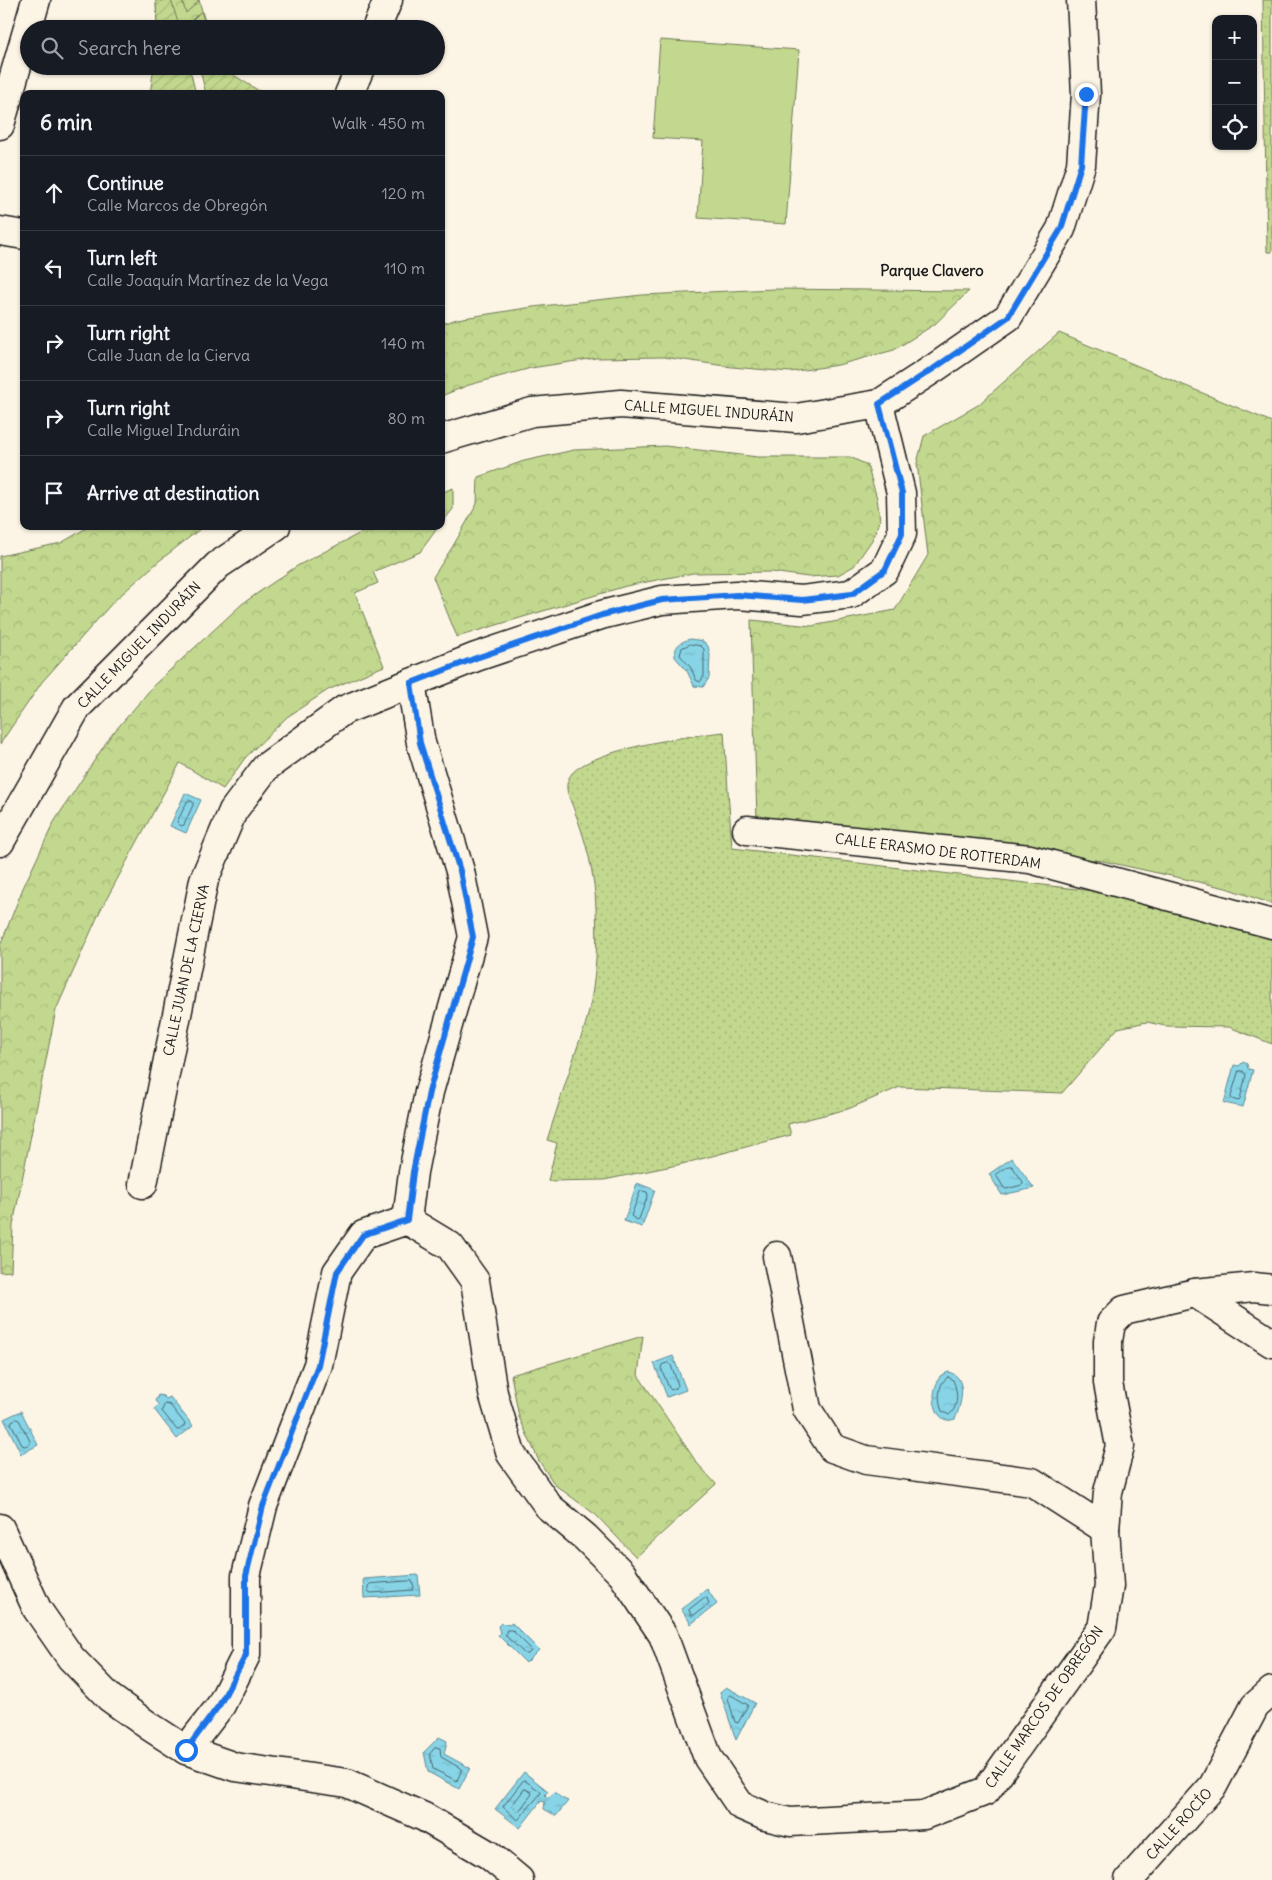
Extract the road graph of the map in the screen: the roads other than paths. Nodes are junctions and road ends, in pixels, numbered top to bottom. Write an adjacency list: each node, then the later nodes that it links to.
1 (36, 0): 4 (street)
2 (388, 0): 5 (street)
3 (1081, 0): 12 (street, CALLE MIGUEL INDURÁIN)
4 (30, 20)
5 (380, 20)
6 (20, 56): 9 (street)
7 (357, 75): 8 (street)
8 (351, 90)
9 (0, 125)
10 (0, 231): 11 (street)
11 (20, 234)
12 (879, 404): 13 (street, CALLE MIGUEL INDURÁIN); 15 (street, CALLE JUAN DE LA CIERVA)
13 (445, 438)
14 (270, 530): 17 (street, CALLE MIGUEL INDURÁIN)
15 (411, 683): 19 (street, CALLE JUAN DE LA CIERVA); 20 (street)
16 (747, 830): 18 (street, CALLE ERASMO DE ROTTERDAM)
17 (0, 842)
18 (1272, 924)
19 (143, 1184)
20 (407, 1220): 26 (street, CALLE MARCOS DE OBREGÓN); 28 (street)
21 (777, 1256): 26 (street)
22 (1272, 1289): 23 (street)
23 (1195, 1293): 24 (street); 26 (street)
24 (1272, 1343)
25 (0, 1528): 28 (street)
26 (1105, 1529)
27 (1272, 1691): 30 (street, CALLE ROCÍO)
28 (186, 1750): 29 (street)
29 (519, 1880)
30 (1129, 1880)

